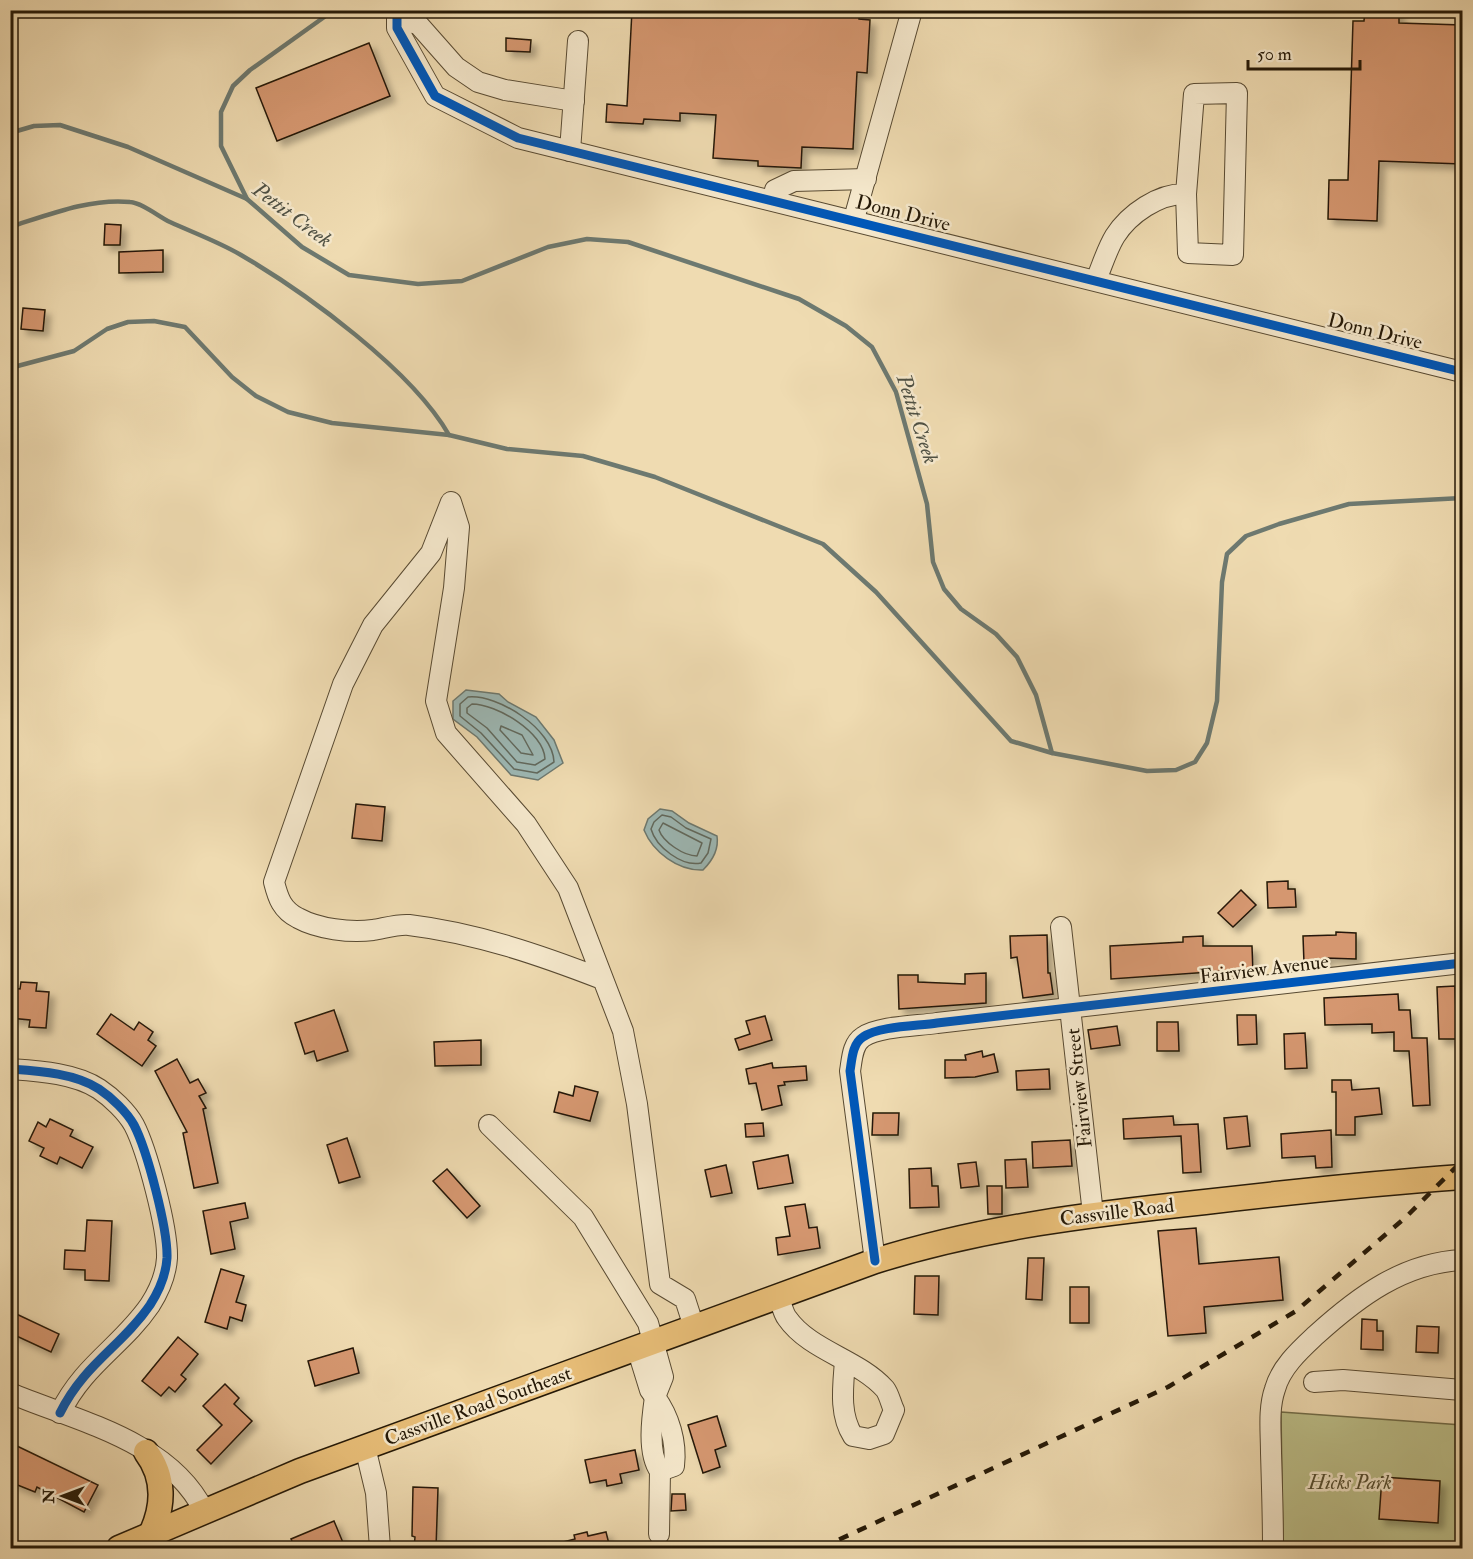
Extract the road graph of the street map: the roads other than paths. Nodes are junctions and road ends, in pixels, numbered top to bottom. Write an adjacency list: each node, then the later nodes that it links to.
1 (912, 10): 6 (street)
2 (397, 15): 4 (street); 5 (street, Donn Drive)
3 (578, 41): 4 (street)
4 (574, 101): 5 (street)
5 (570, 150): 8 (street, Donn Drive)
6 (866, 179): 8 (street); 9 (street)
7 (1186, 194): 7 (street); 10 (street)
8 (773, 200): 9 (street, Donn Drive)
9 (854, 219): 10 (street, Donn Drive)
10 (1096, 280): 11 (street, Donn Drive)
11 (1462, 372)
12 (1061, 927): 15 (street, Fairview Street)
13 (1462, 963): 15 (street, Fairview Avenue)
14 (602, 978): 14 (street); 26 (street)
15 (1071, 1010): 21 (street, Fairview Street); 23 (street, Fairview Avenue)
16 (10, 1069): 32 (street)
17 (489, 1125): 27 (street)
18 (1462, 1168): 20 (main road, Cassville Road)
19 (1462, 1178): 20 (main road, Cassville Road)
20 (1400, 1181): 21 (main road, Cassville Road)
21 (1093, 1214): 23 (main road, Cassville Road)
22 (1462, 1260): 40 (street)
23 (875, 1261): 24 (main road, Cassville Road)
24 (840, 1273): 25 (main road, Cassville Road Southeast)
25 (779, 1296): 26 (main road, Cassville Road Southeast); 28 (street)
26 (694, 1327): 27 (main road, Cassville Road Southeast)
27 (646, 1345): 33 (main road, Cassville Road Southeast); 37 (street)
28 (845, 1361)
29 (1314, 1382): 30 (street)
30 (1462, 1390)
31 (10, 1393): 32 (street)
32 (60, 1413): 34 (street)
33 (365, 1447): 35 (main road, Cassville Road Southeast); 39 (street)
34 (146, 1452): 35 (street); 36 (main road)
35 (204, 1511): 36 (main road, Cassville Road Southeast)
36 (151, 1534): 38 (main road, Cassville Road Southeast)
37 (660, 1534)
38 (119, 1548)
39 (380, 1548)
40 (1273, 1548)

